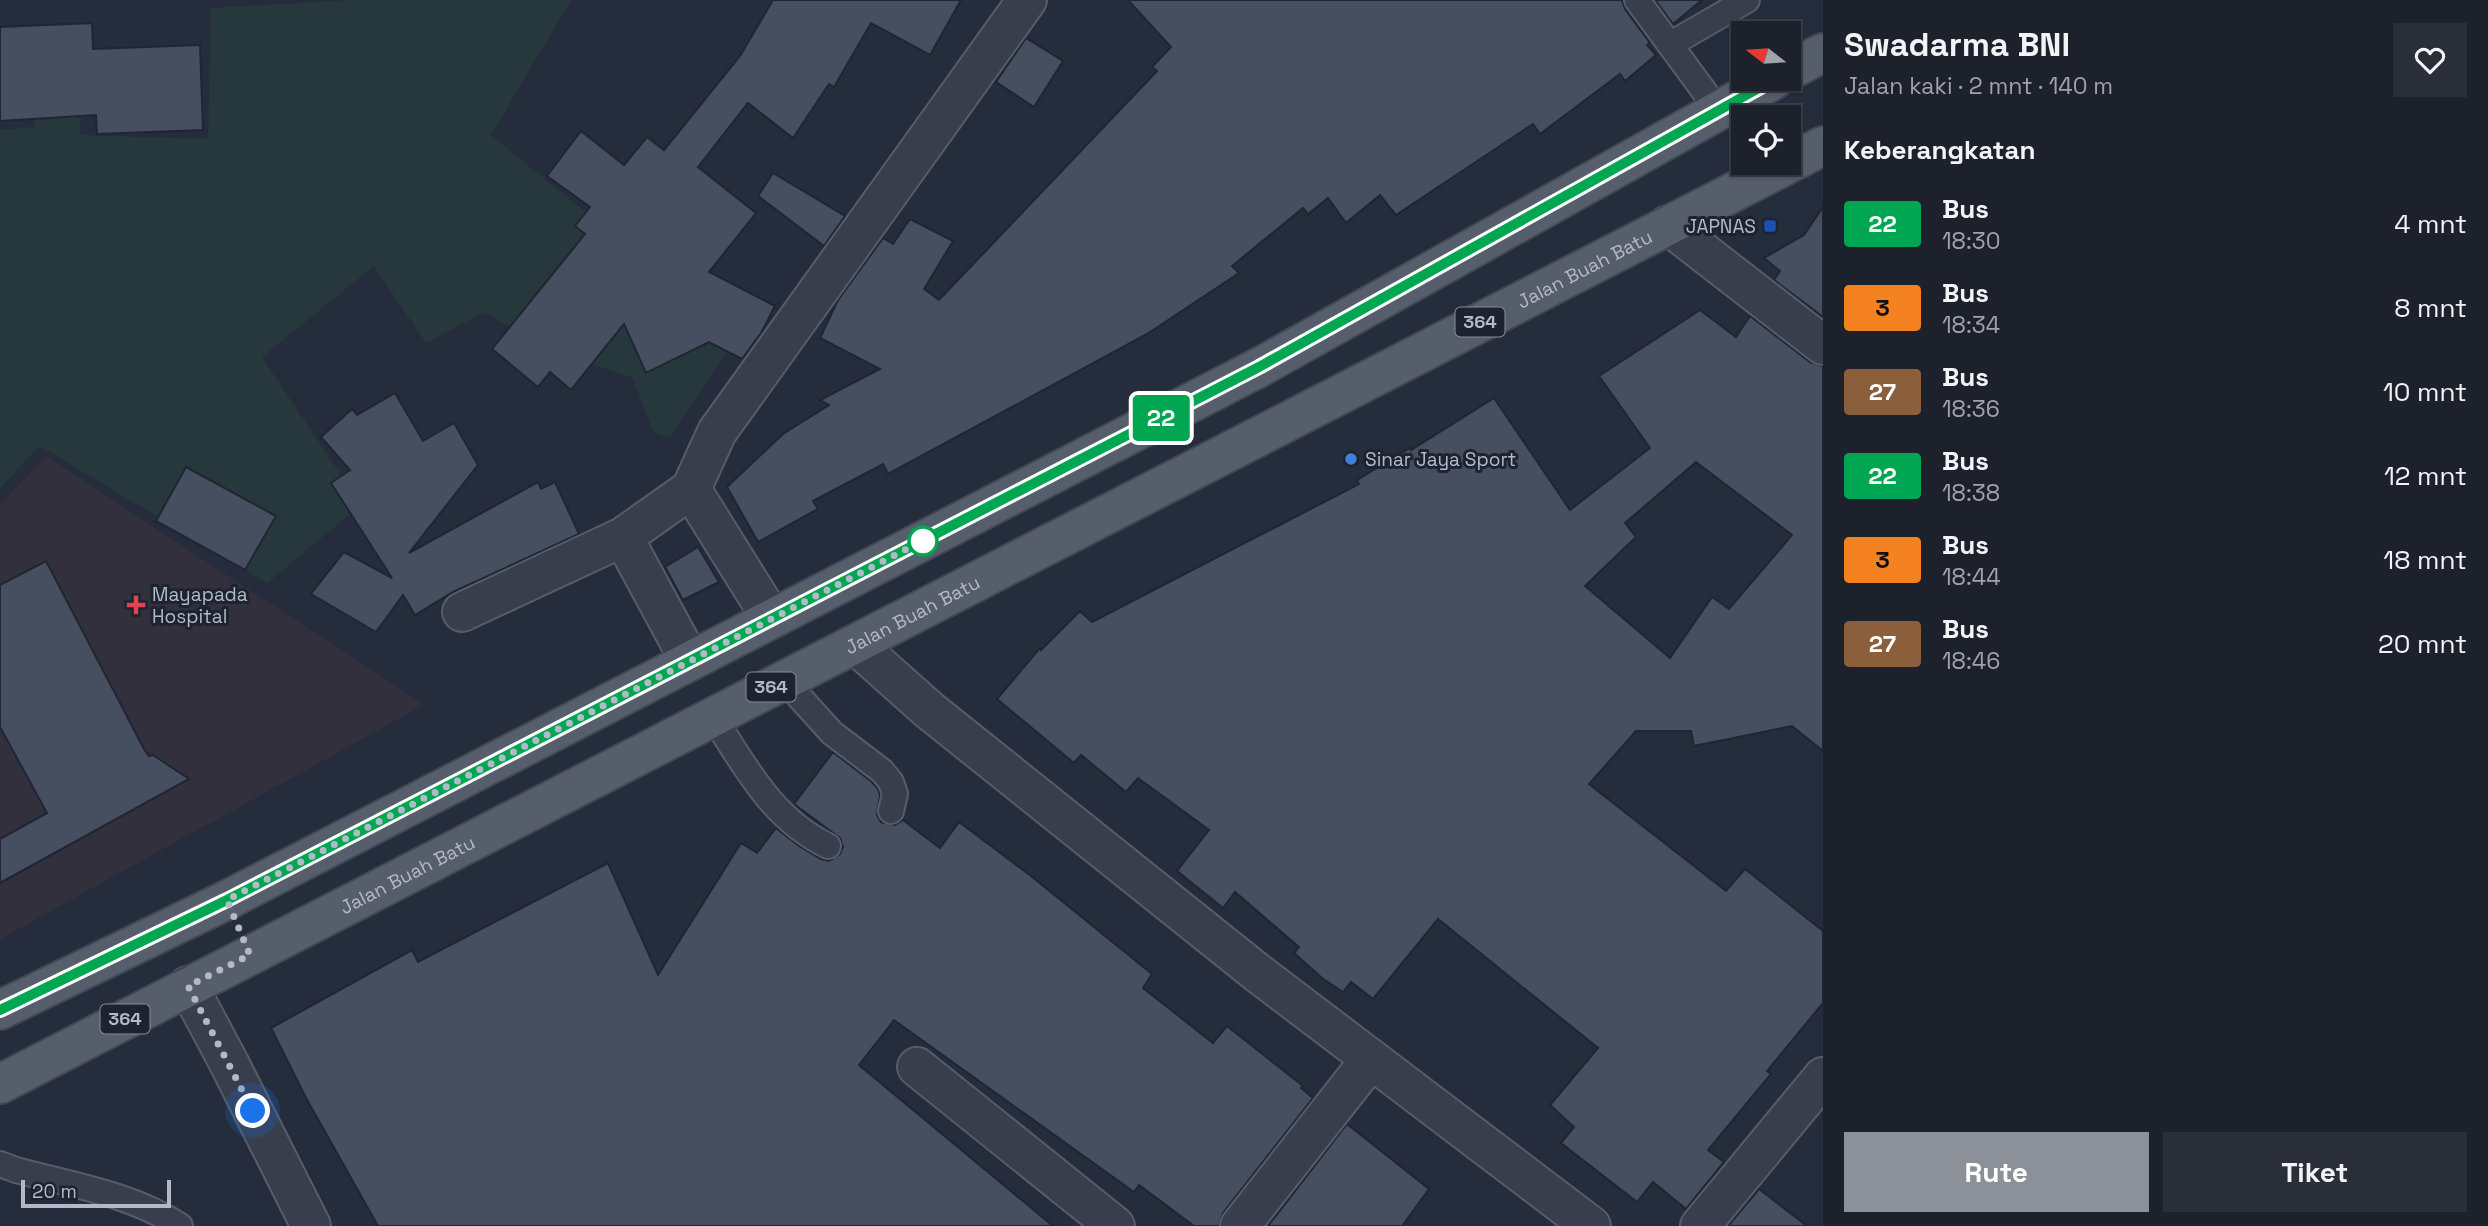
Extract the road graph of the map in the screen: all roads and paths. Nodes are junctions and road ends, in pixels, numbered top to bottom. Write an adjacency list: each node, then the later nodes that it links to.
1 (1027, 0): 12 (street)
2 (1637, 0): 4 (lane)
3 (1746, 0): 4 (lane)
4 (1671, 44): 8 (lane)
5 (1823, 53): 6 (main road)
6 (1801, 64)
7 (1753, 91): 8 (main road)
8 (1717, 110): 15 (main road)
9 (1823, 146): 10 (main road, Jalan Buah Batu / 364)
10 (1668, 225): 11 (street); 16 (main road, Jalan Buah Batu / 364)
11 (1823, 345)
12 (691, 489): 13 (street); 15 (street)
13 (623, 537): 14 (street); 17 (street)
14 (462, 612)
15 (772, 619): 17 (main road)
16 (855, 644): 18 (main road, Jalan Buah Batu / 364); 26 (street)
17 (690, 661): 22 (main road)
18 (785, 680): 19 (main road, Jalan Buah Batu / 364); 20 (lane)
19 (713, 717): 21 (lane); 23 (main road, Jalan Buah Batu / 364)
20 (891, 811)
21 (828, 846)
22 (227, 900): 23 (main road); 25 (main road)
23 (250, 955): 24 (main road, Jalan Buah Batu / 364)
24 (188, 986): 29 (main road, Jalan Buah Batu / 364); 32 (street)
25 (0, 1010)
26 (1371, 1059): 34 (street); 35 (street)
27 (917, 1068): 33 (street)
28 (1823, 1077): 36 (street)
29 (0, 1084)
30 (0, 1164): 31 (lane)
31 (180, 1226)
32 (311, 1226)
33 (1115, 1226)
34 (1240, 1226)
35 (1591, 1226)
36 (1700, 1226)

